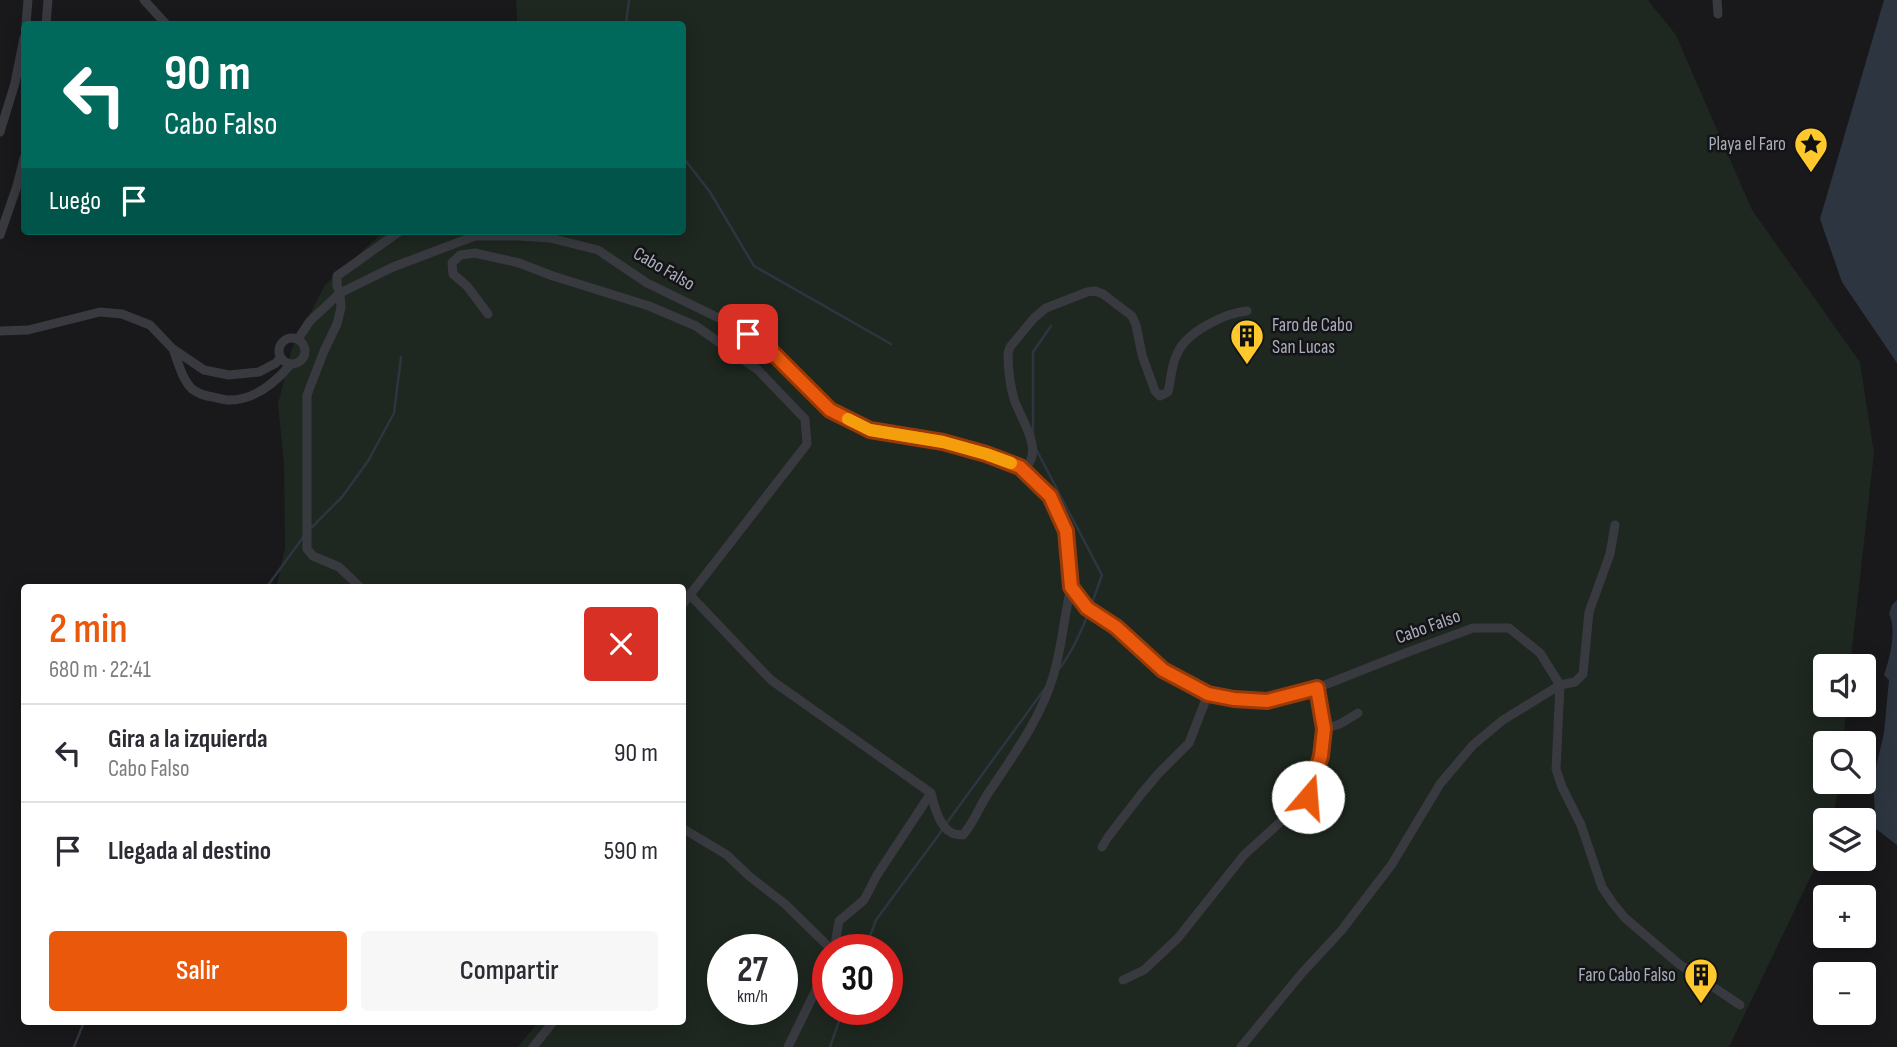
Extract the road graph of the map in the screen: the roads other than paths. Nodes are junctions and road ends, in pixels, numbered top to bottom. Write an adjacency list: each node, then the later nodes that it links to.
1 (28, 0): 6 (street)
2 (48, 0): 7 (street)
3 (144, 0): 8 (street)
4 (1717, 0): 5 (street)
5 (1717, 14)
6 (26, 21)
7 (46, 21)
8 (163, 21)
9 (21, 53): 10 (street)
10 (0, 132)
11 (21, 172): 12 (street)
12 (0, 234)
13 (394, 235): 16 (street)
14 (534, 235): 16 (street, Cabo Falso)
15 (553, 235): 28 (street, Cabo Falso)
16 (340, 293): 20 (street); 30 (street)
17 (1247, 311): 28 (street)
18 (488, 314): 32 (street)
19 (0, 331): 21 (street)
20 (298, 339): 22 (street); 24 (street)
21 (173, 349): 23 (street); 25 (street)
22 (280, 358): 24 (street); 26 (street)
23 (190, 359): 25 (street); 26 (street)
24 (290, 365): 27 (street)
25 (181, 372): 27 (street)
26 (259, 372): 27 (street)
27 (265, 388)
28 (1020, 467): 31 (street, Cabo Falso)
29 (1615, 525): 36 (street)
30 (357, 584)
31 (1071, 587): 34 (street, Cabo Falso); 35 (street)
32 (690, 595): 33 (street); 41 (street)
33 (686, 600)
34 (1087, 608): 35 (street); 38 (street, Cabo Falso)
35 (1066, 617): 41 (street)
36 (1560, 685): 37 (street, Cabo Falso); 48 (street); 52 (street)
37 (1317, 688): 38 (street, Cabo Falso); 40 (street)
38 (1208, 694): 43 (street)
39 (1358, 713): 40 (street)
40 (1324, 729): 46 (street)
41 (931, 793): 45 (street)
42 (686, 830): 44 (street)
43 (1102, 847)
44 (817, 934)
45 (836, 934)
46 (1123, 980)
47 (812, 998): 51 (street)
48 (1740, 1005)
49 (551, 1025): 50 (street)
50 (533, 1047)
51 (788, 1047)
52 (1241, 1047)

